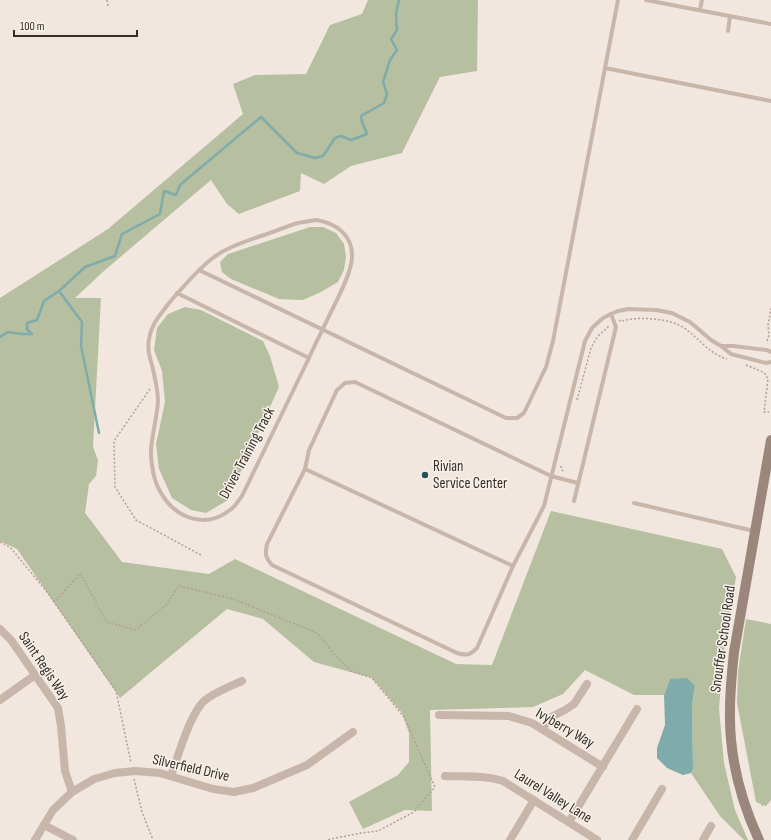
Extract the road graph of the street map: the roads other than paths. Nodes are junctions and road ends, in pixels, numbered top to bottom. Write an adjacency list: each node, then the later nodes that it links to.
1 (618, 0): 8 (lane)
2 (646, 0): 4 (lane)
3 (702, 0): 4 (lane)
4 (700, 10): 5 (lane)
5 (730, 16): 6 (lane); 7 (lane)
6 (771, 24)
7 (728, 31)
8 (605, 68): 9 (lane); 13 (lane)
9 (771, 101)
10 (199, 270): 11 (lane, Driver Training Track); 13 (lane); 13 (lane, Driver Training Track)
11 (177, 293): 16 (lane); 16 (lane, Driver Training Track)
12 (611, 314): 14 (lane); 20 (lane); 21 (lane)
13 (323, 330): 16 (lane, Driver Training Track)
14 (721, 346): 15 (lane); 17 (lane)
15 (771, 352)
16 (309, 358)
17 (771, 362)
18 (771, 440): 24 (main road, Snouffer School Road)
19 (305, 469): 20 (lane); 25 (lane); 25 (lane)
20 (551, 476): 21 (lane); 25 (lane)
21 (578, 483): 22 (lane)
22 (574, 501)
23 (634, 503): 24 (lane)
24 (755, 531): 51 (main road, Snouffer School Road)
25 (513, 566)
26 (0, 629): 27 (street, Saint Regis Way)
27 (35, 675): 30 (street); 39 (street, Saint Regis Way)
28 (242, 681): 36 (street)
29 (587, 684): 33 (street)
30 (0, 700)
31 (637, 710): 35 (street)
32 (439, 715): 33 (street, Ivyberry Way)
33 (542, 729): 35 (street, Ivyberry Way)
34 (353, 732): 36 (street, Silverfield Drive)
35 (603, 767): 41 (street)
36 (170, 776): 39 (street, Silverfield Drive)
37 (445, 776): 40 (street, Laurel Valley Lane)
38 (662, 789): 49 (street)
39 (72, 792): 42 (street, Silverfield Drive)
40 (534, 800): 41 (street, Laurel Valley Lane); 47 (street)
41 (569, 822): 44 (street, Laurel Valley Lane)
42 (44, 825): 45 (street, Silverfield Drive); 46 (street)
43 (711, 826): 50 (street)
44 (584, 837): 48 (street, Laurel Valley Lane)
45 (35, 840)
46 (74, 840)
47 (510, 840)
48 (597, 840)
49 (632, 840)
50 (703, 840)
51 (758, 840)

